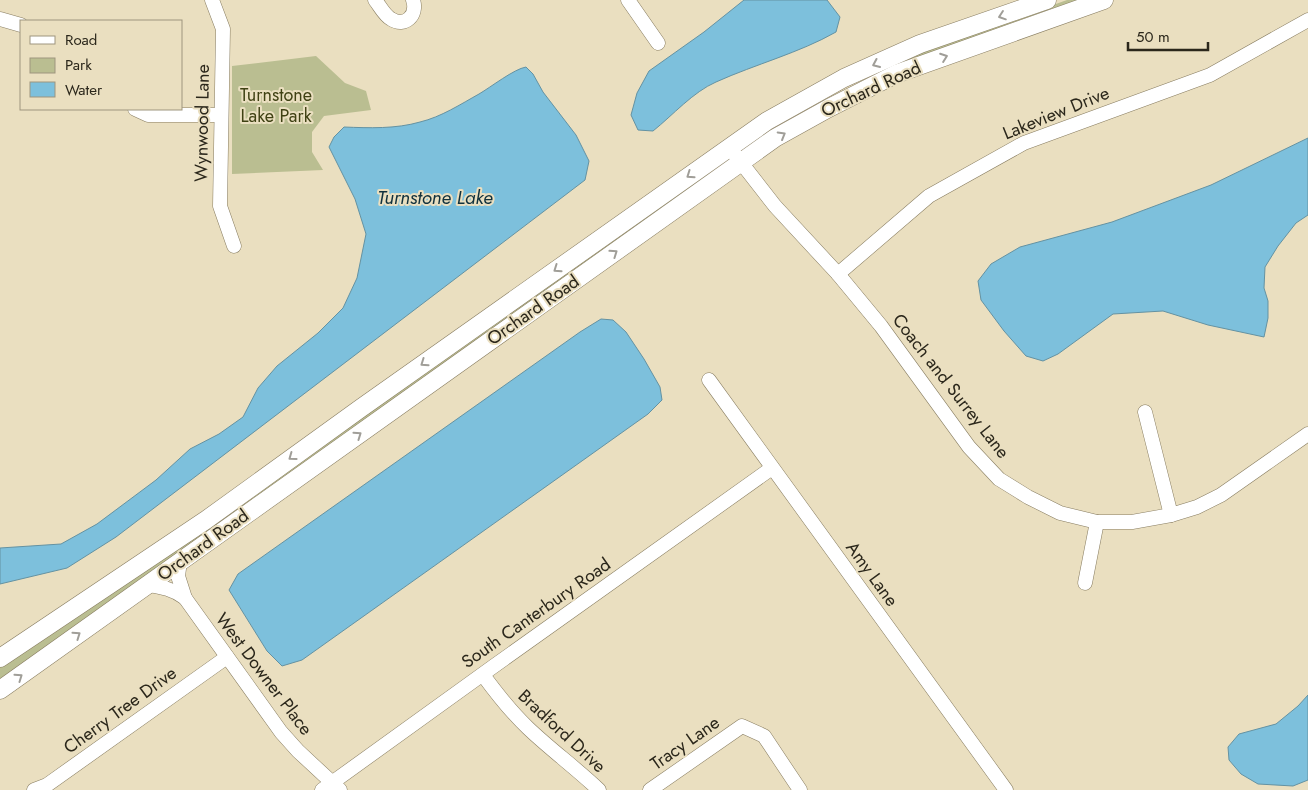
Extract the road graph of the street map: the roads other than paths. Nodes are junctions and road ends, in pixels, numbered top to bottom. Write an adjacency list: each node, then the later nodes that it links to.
1 (375, 0): 2 (street)
2 (413, 0)
3 (628, 0): 10 (street)
4 (1048, 0): 13 (main road, Orchard Road, one-way to 13)
5 (1104, 0): 14 (main road, Orchard Road, one-way to 5)
6 (216, 1): 12 (street, Wynwood Lane)
7 (0, 19): 9 (street)
8 (1308, 20): 16 (street, Lakeview Drive)
9 (20, 25)
10 (658, 42)
11 (137, 110): 12 (street)
12 (221, 115): 15 (street, Wynwood Lane)
13 (729, 147): 14 (street, Coach and Surrey Lane); 28 (main road, Orchard Road, one-way to 28)
14 (742, 162): 16 (street, Coach and Surrey Lane); 23 (main road, Orchard Road, one-way to 14)
15 (234, 246)
16 (838, 274): 22 (street, Coach and Surrey Lane)
17 (709, 380): 20 (street, Amy Lane)
18 (1145, 412): 21 (street)
19 (1308, 434): 21 (street, Coach and Surrey Lane)
20 (772, 468): 29 (street, South Canterbury Road); 36 (street, Amy Lane)
21 (1172, 514): 22 (street, Coach and Surrey Lane)
22 (1097, 522): 24 (street)
23 (180, 561): 25 (main road, Orchard Road); 26 (street, West Downer Place)
24 (1085, 583)
25 (148, 585): 26 (street, West Downer Place); 30 (main road, Orchard Road, one-way to 25)
26 (185, 598): 27 (street, West Downer Place)
27 (227, 657): 31 (street, West Downer Place); 32 (street, Cherry Tree Drive)
28 (0, 658)
29 (483, 674): 31 (street, South Canterbury Road); 33 (street, Bradford Drive)
30 (0, 690)
31 (331, 788)
32 (34, 790)
33 (599, 790)
34 (650, 790): 35 (street, Tracy Lane)
35 (800, 790)
36 (1006, 790)

